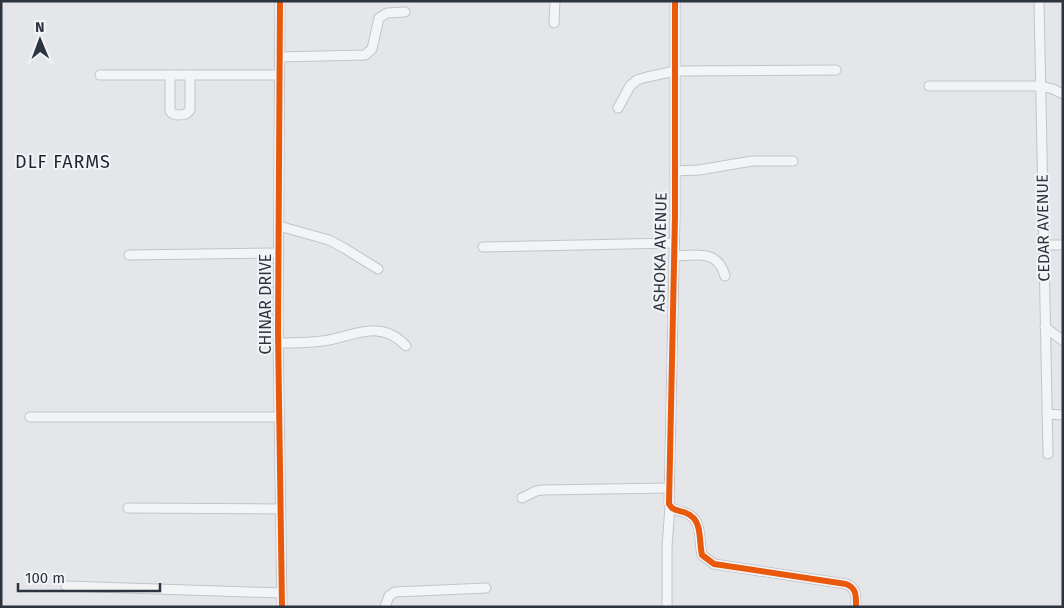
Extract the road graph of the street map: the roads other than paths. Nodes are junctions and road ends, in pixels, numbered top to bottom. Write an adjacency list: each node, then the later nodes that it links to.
1 (280, 1): 7 (street, CHINAR DRIVE)
2 (554, 1): 6 (street)
3 (675, 1): 9 (street, ASHOKA AVENUE)
4 (1039, 1): 15 (street, CEDAR AVENUE)
5 (405, 12): 7 (street)
6 (554, 24)
7 (279, 56): 13 (street, CHINAR DRIVE)
8 (836, 70): 9 (street)
9 (675, 71): 17 (street); 19 (street, ASHOKA AVENUE)
10 (100, 75): 11 (street)
11 (170, 75): 12 (street); 12 (street)
12 (190, 75): 13 (street)
13 (279, 75): 20 (street, CHINAR DRIVE)
14 (929, 86): 15 (street)
15 (1040, 86): 16 (street); 22 (street, CEDAR AVENUE)
16 (1063, 94)
17 (618, 108)
18 (793, 161): 19 (street)
19 (675, 171): 21 (street, ASHOKA AVENUE)
20 (278, 226): 25 (street, CHINAR DRIVE); 28 (street)
21 (674, 243): 24 (street); 27 (street, ASHOKA AVENUE)
22 (1043, 245): 23 (street); 30 (street, CEDAR AVENUE)
23 (1063, 245)
24 (483, 247)
25 (279, 253): 26 (street); 32 (street, CHINAR DRIVE)
26 (129, 256)
27 (674, 256): 29 (street); 39 (street, ASHOKA AVENUE)
28 (378, 269)
29 (725, 276)
30 (1045, 327): 31 (street); 34 (street, CEDAR AVENUE)
31 (1063, 341)
32 (278, 343): 33 (street); 37 (street, CHINAR DRIVE)
33 (406, 346)
34 (1047, 414): 35 (street); 38 (street, CEDAR AVENUE)
35 (1063, 415)
36 (30, 417): 37 (street)
37 (279, 417): 43 (street, CHINAR DRIVE)
38 (1048, 454)
39 (668, 488): 40 (street); 41 (street, ASHOKA AVENUE)
40 (522, 498)
41 (670, 505): 49 (street, ASHOKA AVENUE); 50 (street)
42 (128, 508): 43 (street)
43 (281, 509): 46 (street, CHINAR DRIVE)
44 (66, 586): 46 (street)
45 (486, 588): 48 (street)
46 (282, 593): 47 (street, CHINAR DRIVE)
47 (282, 607)
48 (385, 607)
49 (667, 607)
50 (856, 607)

